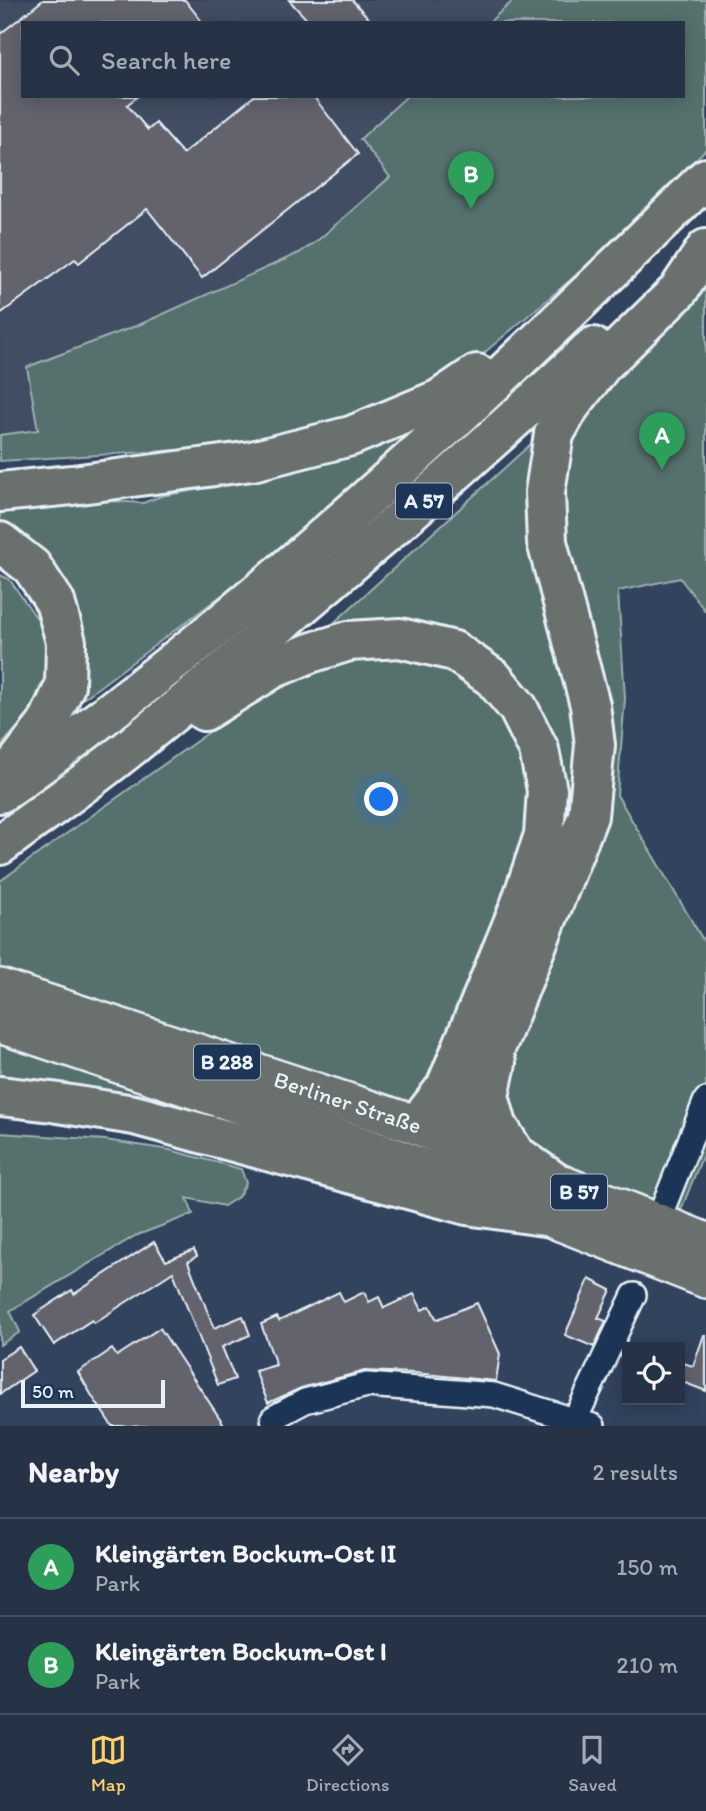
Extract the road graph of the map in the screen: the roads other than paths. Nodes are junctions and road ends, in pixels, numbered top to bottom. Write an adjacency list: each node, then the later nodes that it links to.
1 (706, 178): 4 (highway, A 57)
2 (706, 241): 9 (highway, A 57)
3 (706, 249): 15 (highway)
4 (564, 318): 5 (highway); 11 (highway, A 57)
5 (153, 472): 6 (highway); 7 (highway)
6 (0, 474)
7 (0, 492)
8 (0, 542): 10 (highway)
9 (130, 748): 12 (highway, A 57); 18 (highway)
10 (0, 779)
11 (0, 793)
12 (0, 845)
13 (0, 988): 18 (main road, Berliner Straße / B 288)
14 (0, 1024): 20 (main road, Berliner Straße / B 288)
15 (500, 1037): 19 (highway); 22 (highway)
16 (0, 1096): 22 (highway)
17 (706, 1100): 23 (street)
18 (417, 1125): 19 (main road, Berliner Straße / B 288)
19 (453, 1141): 20 (main road, Berliner Straße); 22 (main road, Berliner Straße / B 57)
20 (395, 1157): 21 (main road, Berliner Straße / B 288)
21 (456, 1181): 22 (main road, Berliner Straße / B 57)
22 (550, 1199): 23 (main road, Berliner Straße / B 57); 25 (main road, Berliner Straße / B 57)
23 (657, 1223): 24 (main road, Berliner Straße / B 57)
24 (706, 1242)
25 (706, 1279)
26 (634, 1295): 27 (street)
27 (580, 1424): 28 (street)
28 (275, 1426)

